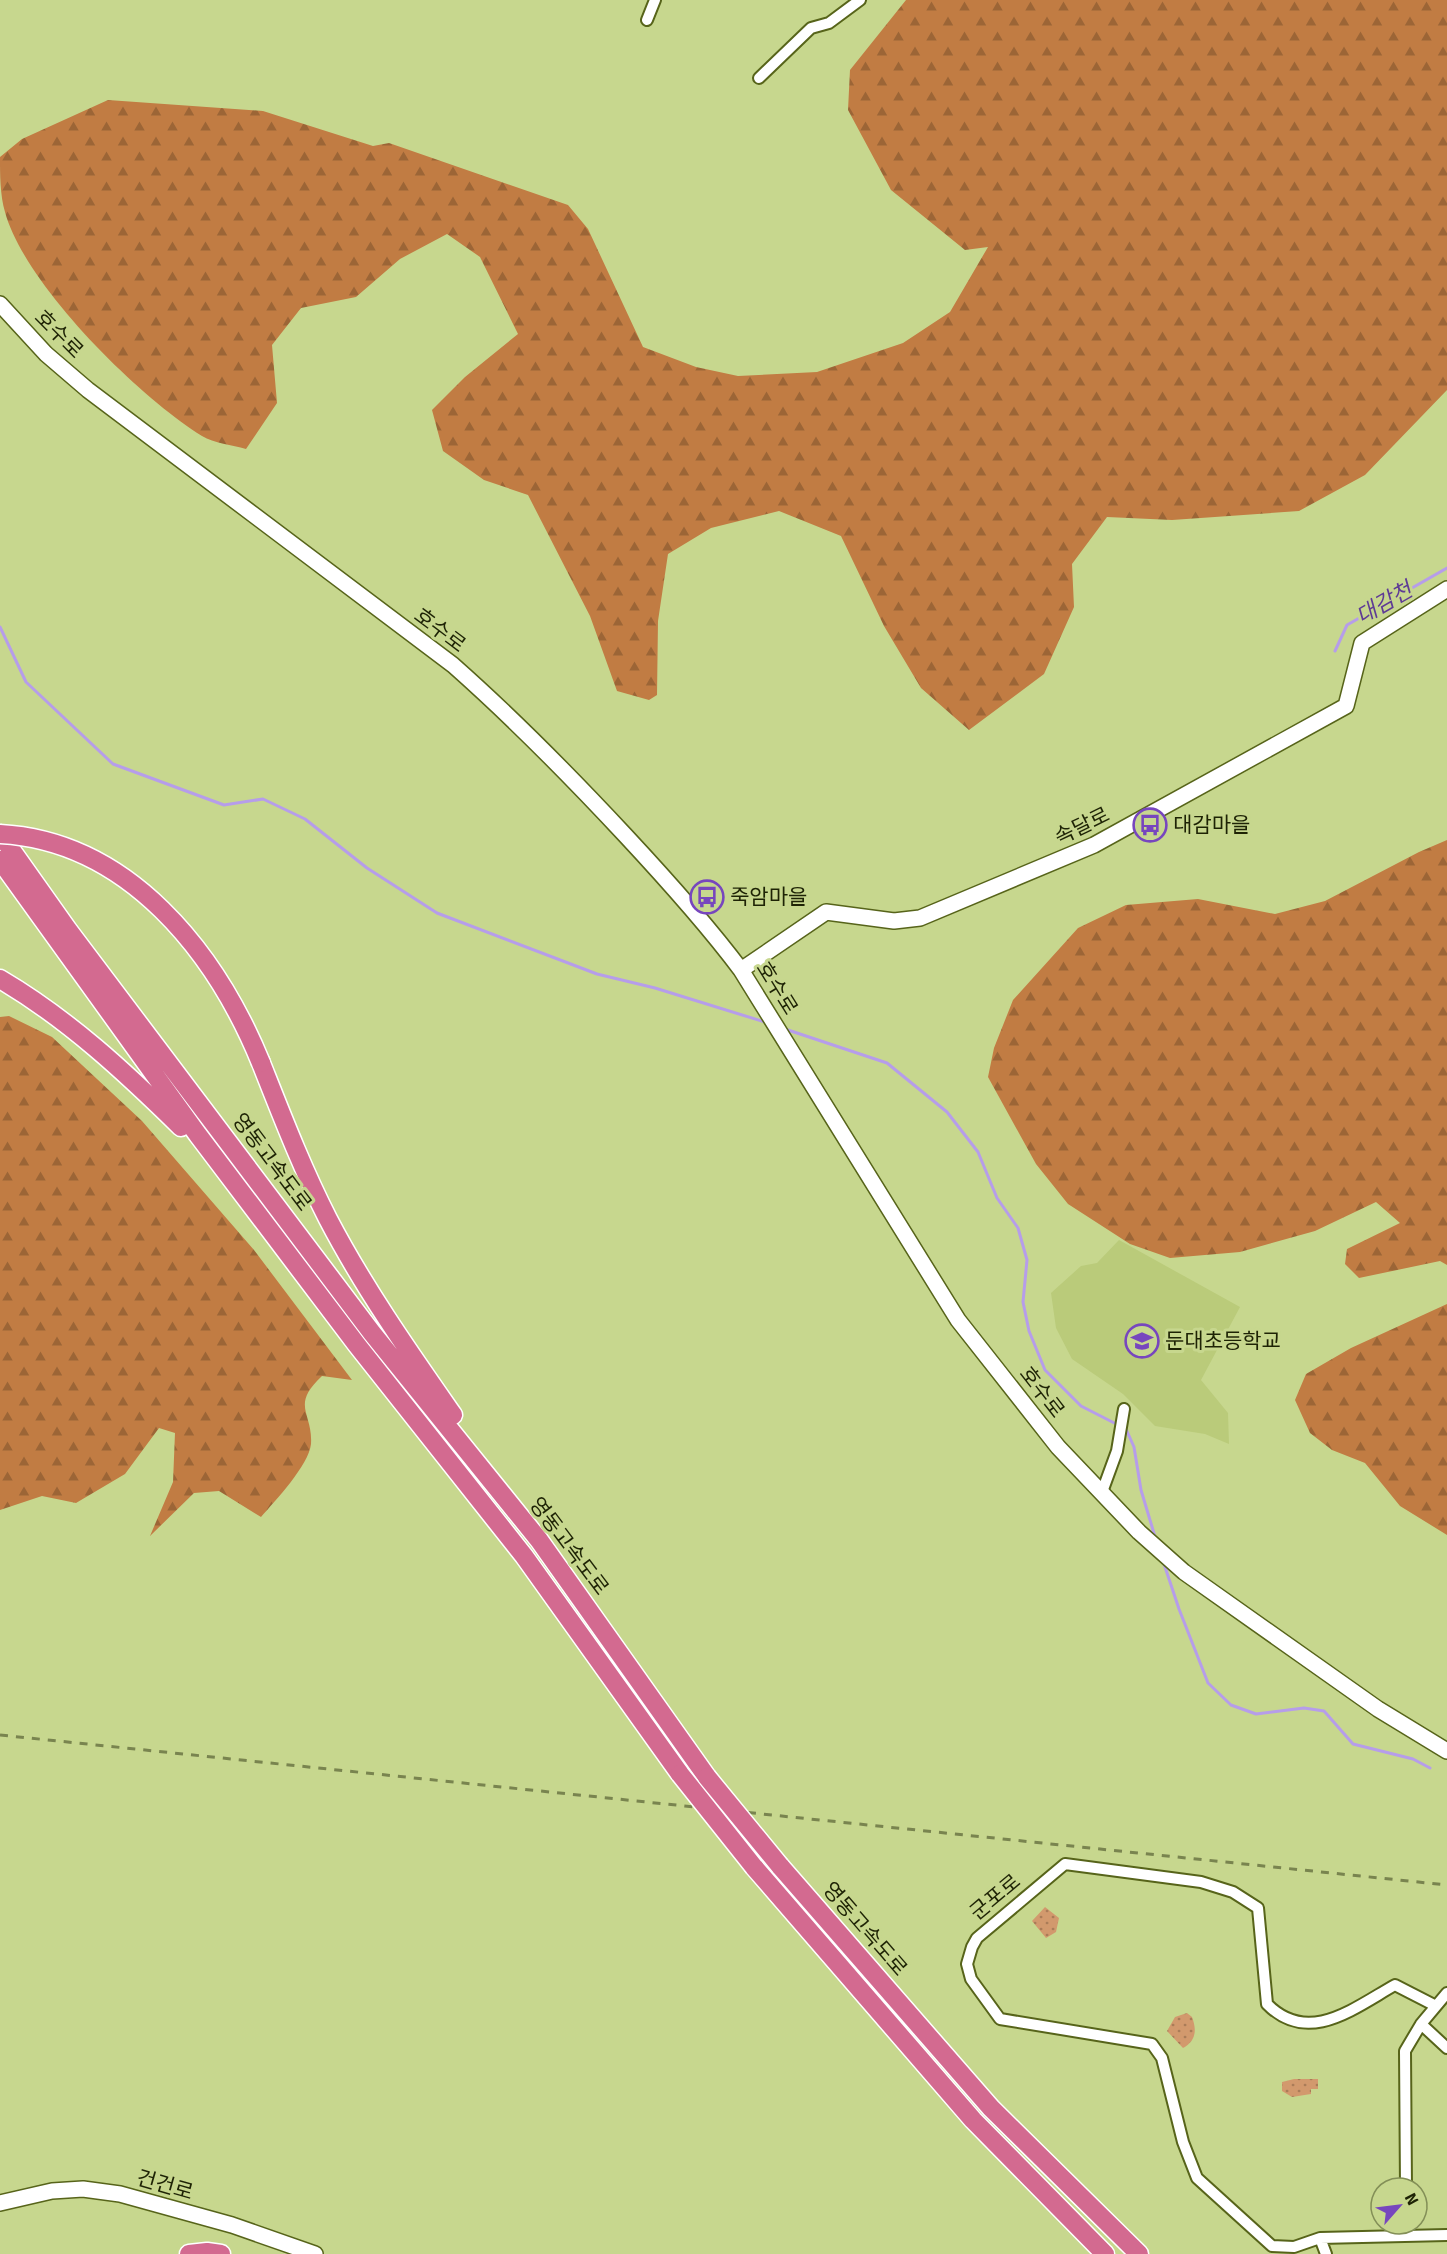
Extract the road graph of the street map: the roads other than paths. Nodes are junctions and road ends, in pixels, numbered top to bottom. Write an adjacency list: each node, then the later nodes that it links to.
1 (655, 0): 3 (street)
2 (860, 0): 4 (street)
3 (647, 20)
4 (759, 78)
5 (0, 304): 9 (street, 호수로)
6 (1447, 589): 9 (street, 속달로)
7 (0, 834): 14 (highway, 영동고속도로); 14 (highway, bridge)
8 (0, 860): 11 (highway, 영동고속도로)
9 (741, 970): 13 (street, 호수로)
10 (0, 979): 11 (highway)
11 (224, 1169): 30 (highway, 영동고속도로, bridge)
12 (1124, 1409): 13 (street)
13 (1102, 1492): 15 (street, 호수로)
14 (539, 1540): 26 (highway, 영동고속도로, bridge)
15 (1447, 1751)
16 (1447, 1993): 17 (street)
17 (1436, 2006): 18 (street); 25 (street, 군포로)
18 (1421, 2024): 19 (street); 20 (street)
19 (1447, 2048)
20 (1406, 2176)
21 (0, 2203): 29 (street, 건건로)
22 (1369, 2233): 25 (street)
23 (1429, 2233): 24 (street)
24 (1447, 2235)
25 (1320, 2238): 31 (street)
26 (1138, 2253)
27 (189, 2254): 28 (highway)
28 (221, 2254)
29 (315, 2254)
30 (1105, 2254)
31 (1326, 2254)

